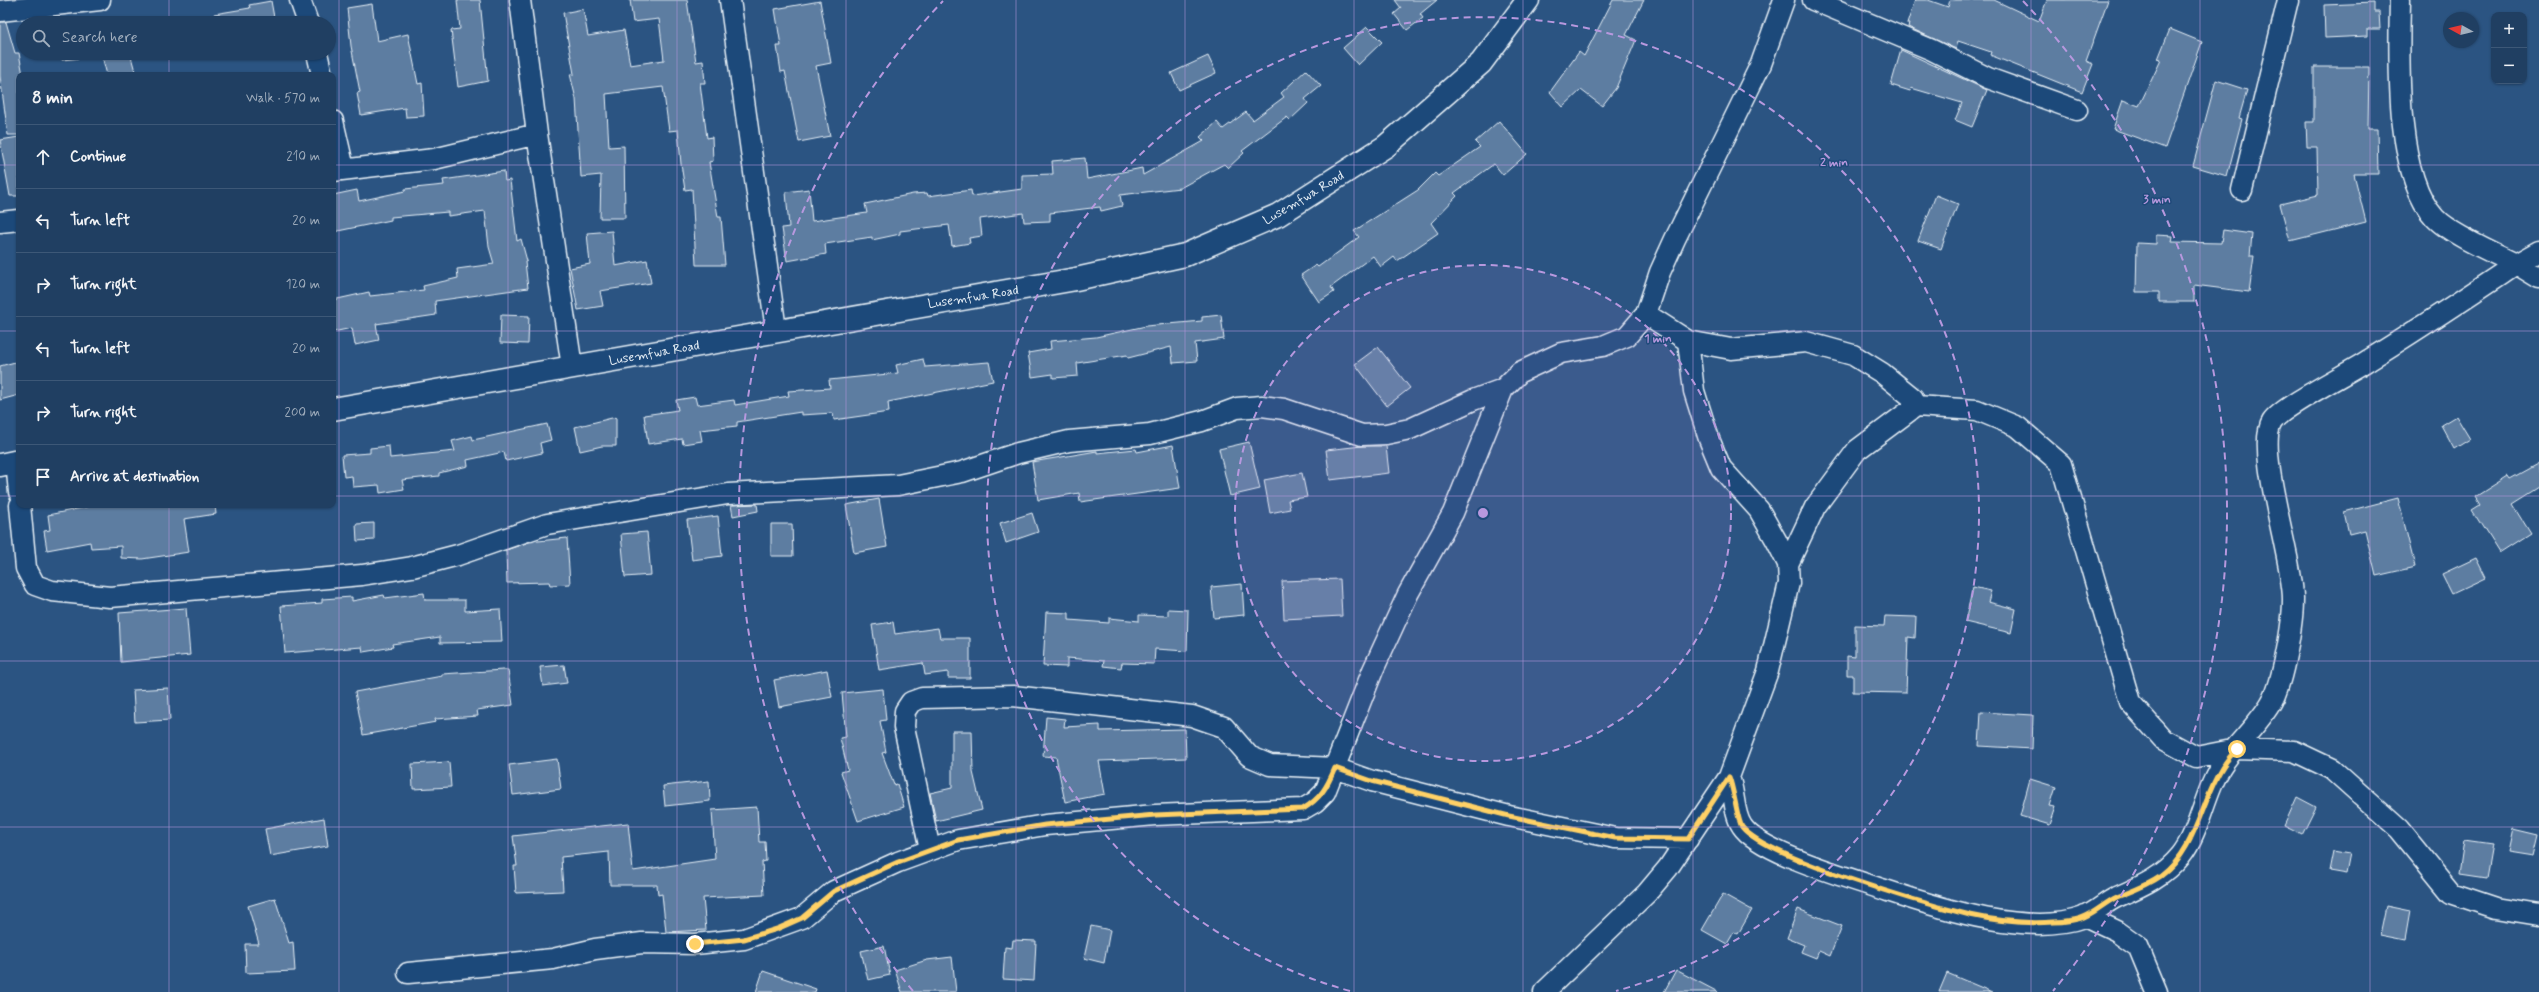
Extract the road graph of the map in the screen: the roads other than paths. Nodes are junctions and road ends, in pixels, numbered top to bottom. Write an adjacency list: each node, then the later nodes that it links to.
1 (100, 0): 10 (street)
2 (300, 0): 11 (street)
3 (520, 0): 15 (street)
4 (730, 0): 25 (street)
5 (1528, 0): 25 (street, Lusemfwa Road)
6 (1784, 0): 24 (street)
7 (1813, 0): 14 (street)
8 (2288, 0): 18 (street)
9 (2400, 0): 22 (street)
10 (0, 11)
11 (306, 16)
12 (319, 60): 13 (street)
13 (321, 72)
14 (2077, 110)
15 (537, 134): 17 (street); 27 (street)
16 (336, 146): 17 (street)
17 (339, 170)
18 (2242, 190)
19 (16, 220): 20 (street)
20 (0, 222)
21 (2539, 251): 22 (street)
22 (2516, 264): 23 (street); 35 (street)
23 (2539, 278)
24 (1646, 314): 26 (street); 28 (street)
25 (776, 330): 27 (street, Lusemfwa Road)
26 (1688, 341): 29 (street); 34 (street)
27 (572, 367): 30 (street, Lusemfwa Road)
28 (1503, 389): 33 (street); 36 (street)
29 (1916, 406): 34 (street); 35 (street)
30 (336, 408)
31 (12, 463): 32 (street)
32 (16, 480)
33 (20, 508)
34 (1788, 564): 37 (street)
35 (2237, 749): 40 (street); 41 (street)
36 (1335, 768): 38 (street); 39 (street); 39 (street)
37 (1729, 777): 38 (street); 41 (street)
38 (1688, 839): 43 (street)
39 (930, 850): 42 (street)
40 (2539, 915)
41 (2085, 916): 44 (street)
42 (408, 973)
43 (1544, 992)
44 (2157, 992)

